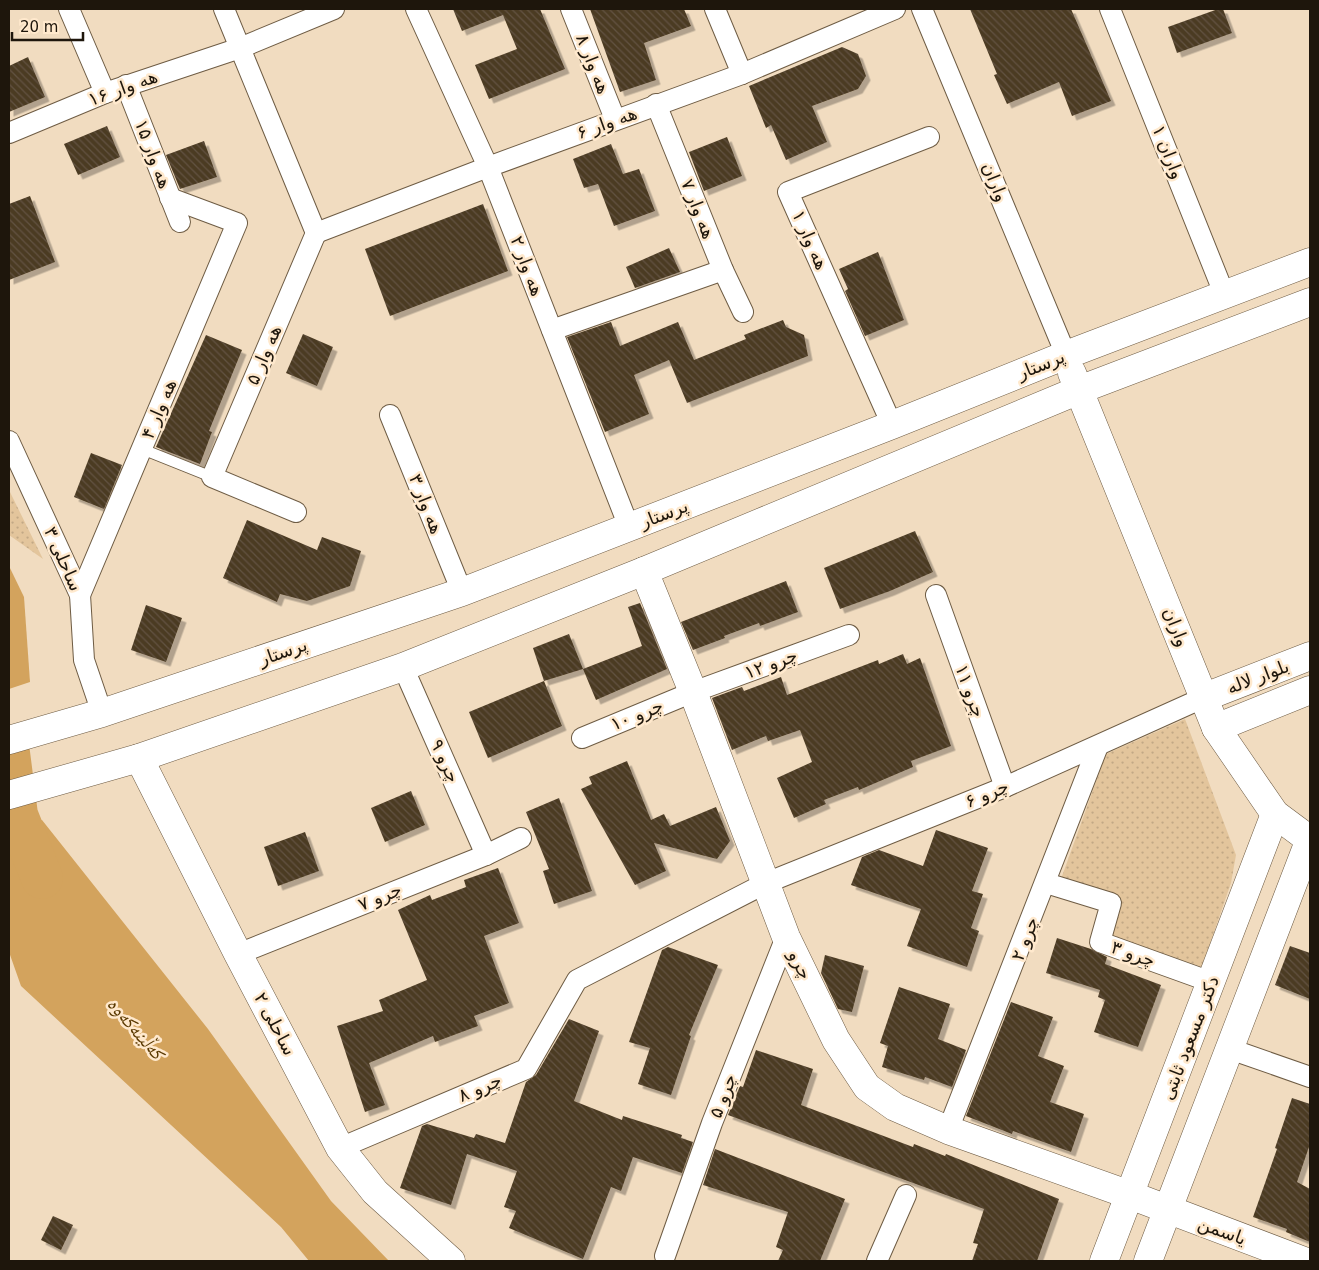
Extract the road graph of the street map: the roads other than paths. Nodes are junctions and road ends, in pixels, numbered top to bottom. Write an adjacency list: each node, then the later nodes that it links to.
1 (69, 9): 13 (street)
2 (224, 9): 10 (street)
3 (334, 9): 10 (street, هه وار ۱۶)
4 (416, 9): 18 (street, هه وار ۲)
5 (571, 9): 15 (street, هه وار ۸)
6 (715, 9): 11 (street)
7 (895, 9): 11 (street, هه وار ۶)
8 (922, 9): 28 (street, واران)
9 (1110, 9): 24 (street, واران ۱)
10 (240, 48): 12 (street, هه وار ۱۶); 21 (street)
11 (742, 74): 14 (street, هه وار ۶)
12 (126, 85): 13 (street, هه وار ۱۶); 19 (street, هه وار ۱۵)
13 (105, 93): 16 (street, هه وار ۱۶)
14 (656, 104): 15 (street, هه وار ۶); 23 (street, هه وار ۷)
15 (615, 119): 18 (street, هه وار ۶)
16 (9, 133)
17 (928, 137): 31 (street, هه وار ۱)
18 (488, 167): 21 (street, هه وار ۶); 27 (street, هه وار ۲)
19 (170, 198): 20 (street, هه وار ۱۵); 33 (street, هه وار ۴)
20 (180, 222)
21 (316, 233): 34 (street, هه وار ۵)
22 (1310, 262): 24 (street, پرستار)
23 (723, 270): 26 (street, هه وار ۷); 27 (street)
24 (1225, 296): 28 (street, پرستار)
25 (1310, 302): 29 (street)
26 (744, 312)
27 (552, 330): 36 (street, هه وار ۲)
28 (1066, 355): 29 (street, واران); 31 (street, پرستار)
29 (1079, 390): 37 (street); 46 (street, واران)
30 (390, 415): 38 (street, هه وار ۳)
31 (892, 425): 36 (street, پرستار)
32 (9, 441): 39 (street, ساحلی ۳)
33 (142, 448): 34 (lane); 39 (street, هه وار ۴)
34 (212, 477): 35 (street)
35 (296, 512)
36 (629, 527): 38 (street, پرستار)
37 (644, 571): 43 (street); 45 (street, چرو)
38 (462, 592): 47 (street, پرستار)
39 (80, 595): 47 (street, ساحلی ۳)
40 (936, 595): 53 (street, چرو ۱۱)
41 (849, 635): 45 (street, چرو ۱۲)
42 (1310, 656): 46 (street, بلوار لاله)
43 (403, 667): 52 (street); 58 (street, چرو ۹)
44 (1310, 690): 48 (street, بلوار لاله)
45 (693, 692): 49 (street, چرو ۱۰); 59 (street, چرو)
46 (1205, 698): 48 (street, واران); 51 (street, چرو ۶)
47 (102, 713): 50 (street, پرستار)
48 (1216, 728): 55 (street, واران)
49 (582, 738)
50 (9, 740)
51 (1098, 746): 53 (street, چرو ۶); 60 (street, چرو ۲)
52 (139, 758): 54 (street); 62 (street, ساحلی ۲)
53 (1005, 787): 59 (street, چرو ۶)
54 (9, 795)
55 (1275, 814): 57 (street, واران); 64 (street, دکتر مسعود ثابتی)
56 (521, 838): 58 (street, چرو ۷)
57 (1310, 839): 65 (street)
58 (486, 855): 62 (street, چرو ۷)
59 (766, 883): 61 (street, چرو); 63 (street, چرو ۶)
60 (1046, 883): 64 (street, چرو ۳); 67 (street, چرو ۲)
61 (786, 937): 67 (street, چرو); 72 (street, چرو ۵)
62 (238, 954): 68 (street, ساحلی ۲)
63 (577, 980): 68 (street, چرو ۸)
64 (1211, 982): 70 (street, دکتر مسعود ثابتی)
65 (1230, 1048): 66 (street); 71 (street)
66 (1310, 1077)
67 (948, 1130): 70 (street, چرو)
68 (340, 1148): 73 (street, ساحلی ۲)
69 (906, 1194): 74 (street)
70 (1130, 1195): 71 (street, یاسمن); 75 (street, دکتر مسعود ثابتی)
71 (1168, 1211): 76 (street); 77 (street, یاسمن)
72 (665, 1256)
73 (451, 1261)
74 (877, 1261)
75 (1104, 1261)
76 (1148, 1261)
77 (1304, 1261)

